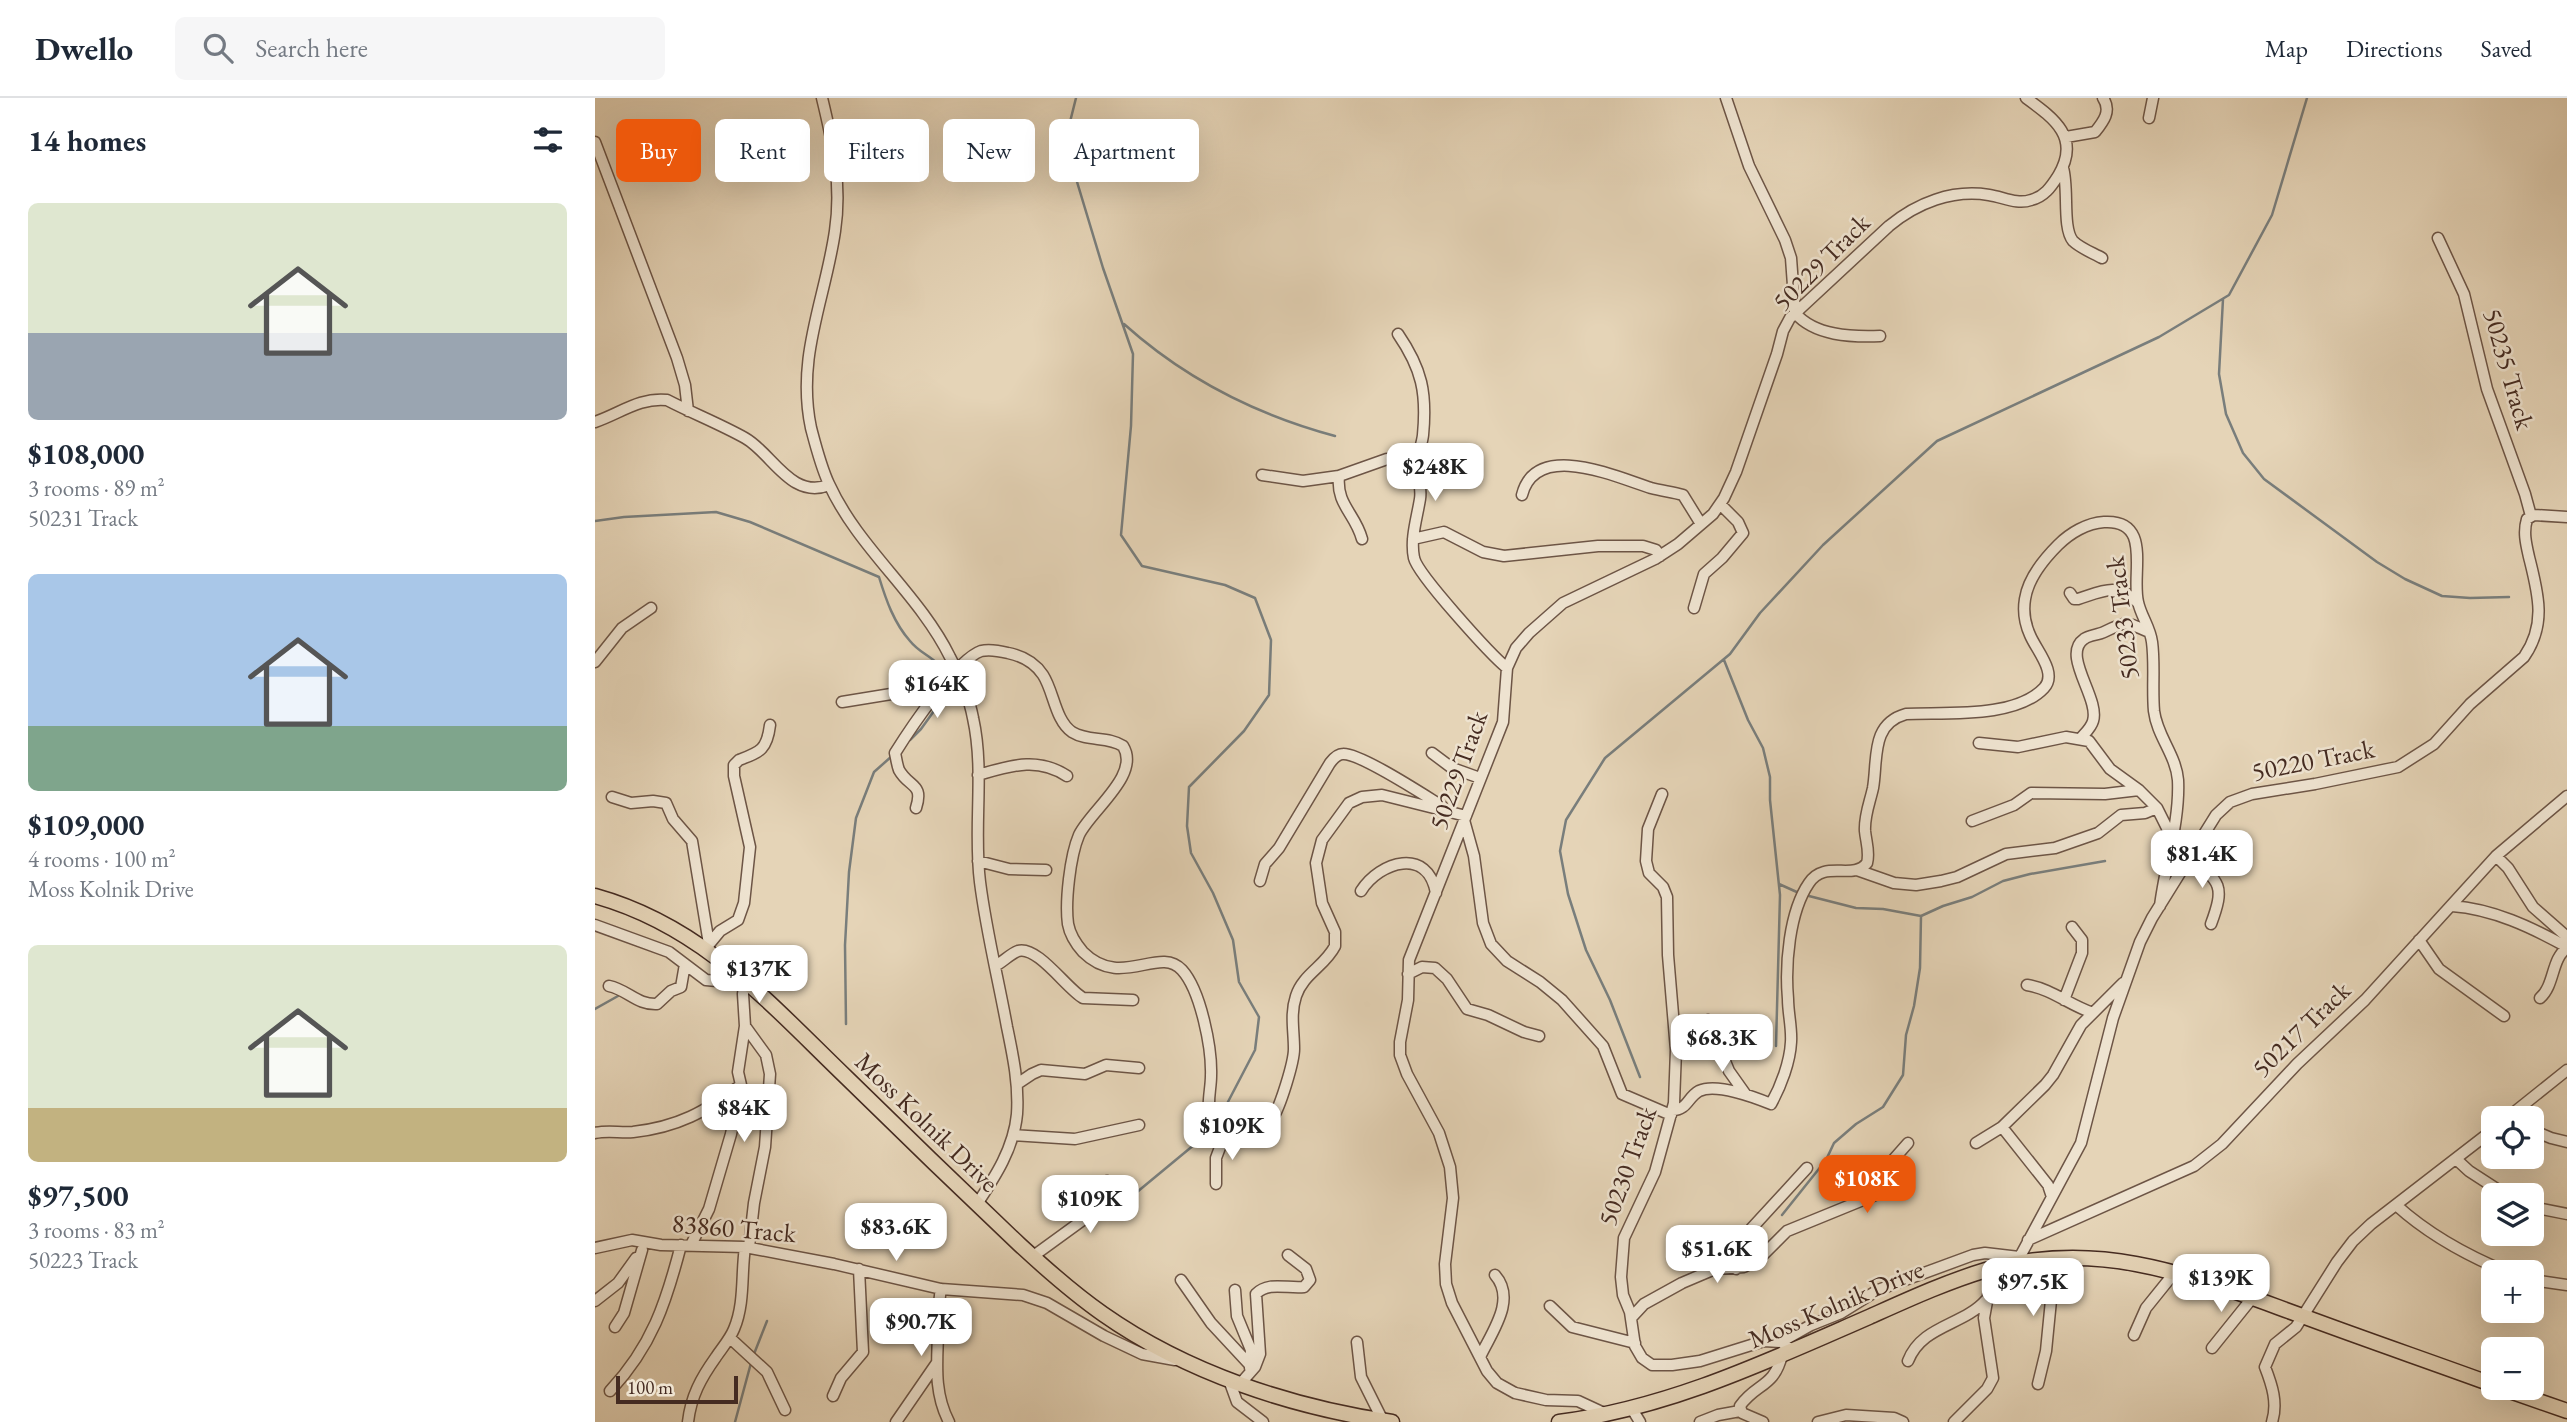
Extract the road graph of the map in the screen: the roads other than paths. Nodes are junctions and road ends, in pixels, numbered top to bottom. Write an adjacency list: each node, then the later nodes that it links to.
1 (822, 98): 20 (street)
2 (1726, 98): 12 (street)
3 (2026, 98): 7 (street)
4 (2103, 98): 7 (street)
5 (2153, 98): 6 (street)
6 (2149, 118)
7 (2066, 137): 9 (street)
8 (595, 142): 15 (street)
9 (2063, 168): 11 (street); 12 (street, 50229 Track)
10 (2438, 238): 23 (street, 50235 Track)
11 (2102, 258)
12 (1795, 313): 14 (street); 22 (street, 50229 Track)
13 (1398, 334): 17 (street)
14 (1880, 336)
15 (688, 411): 16 (street); 20 (street)
16 (595, 422)
17 (1418, 462): 19 (street); 27 (street)
18 (1262, 475): 19 (street)
19 (1339, 476): 26 (street)
20 (829, 485): 36 (street)
21 (1522, 495): 25 (street)
22 (1720, 505): 25 (street, 50229 Track); 32 (street)
23 (2531, 516): 24 (street); 57 (street, 50220 Track)
24 (2567, 517)
25 (1701, 524): 28 (street, 50229 Track)
26 (1362, 539)
27 (1413, 539): 28 (street); 35 (street)
28 (1660, 556): 35 (street, 50229 Track)
29 (2070, 593): 30 (street)
30 (2138, 603): 33 (street, 50233 Track); 60 (street, 50233 Track)
31 (651, 608): 34 (street)
32 (1694, 608)
33 (2149, 632): 40 (street); 55 (street, 50233 Track)
34 (595, 662)
35 (1507, 668): 45 (street, 50229 Track)
36 (957, 671): 37 (street); 43 (street); 99 (street)
37 (946, 683): 38 (street); 50 (street)
38 (842, 702)
39 (770, 724): 72 (street)
40 (2081, 738): 41 (street); 46 (street)
41 (1979, 743)
42 (1432, 752): 45 (street)
43 (978, 775): 44 (street); 58 (street)
44 (1067, 776)
45 (1480, 778): 53 (street, 50229 Track)
46 (2139, 790): 51 (street); 54 (street)
47 (1662, 794): 95 (street, 50230 Track)
48 (2567, 796): 56 (street, 50217 Track)
49 (612, 797): 72 (street)
50 (916, 808)
51 (2157, 808): 55 (street); 60 (street)
52 (1453, 812): 53 (street); 61 (street); 99 (street)
53 (1465, 818): 63 (street, 50229 Track); 95 (street)
54 (1972, 821)
55 (2172, 838): 65 (street, 50233 Track)
56 (2495, 856): 66 (street, 50217 Track); 70 (street)
57 (2190, 858): 65 (street, 50220 Track); 67 (street)
58 (978, 861): 59 (street); 75 (street)
59 (1047, 870)
60 (1857, 870): 93 (street)
61 (1260, 881)
62 (1361, 891): 63 (street)
63 (1436, 894): 76 (street, 50229 Track)
64 (595, 896): 72 (main road, Moss Kolnik Drive)
65 (2159, 906): 78 (street, 50220 Track)
66 (2452, 906): 71 (street, 50217 Track); 73 (street)
67 (2211, 924)
68 (595, 925): 74 (street)
69 (2072, 927): 83 (street)
70 (2567, 937)
71 (2419, 940): 85 (street); 116 (street, 50217 Track)
72 (707, 946): 77 (main road, Moss Kolnik Drive)
73 (2567, 948): 81 (street)
74 (685, 964): 77 (street); 80 (street)
75 (995, 966): 82 (street); 91 (street)
76 (1408, 974): 88 (street); 149 (street, 50229 Track)
77 (740, 976): 87 (street); 112 (main road, Moss Kolnik Drive)
78 (2125, 982): 84 (street); 111 (street, 50220 Track)
79 (2027, 985): 83 (street)
80 (609, 986)
81 (2540, 998)
82 (1133, 1000)
83 (2064, 1000): 84 (street)
84 (2093, 1013): 97 (street)
85 (2504, 1016)
86 (1708, 1020): 93 (street)
87 (745, 1026): 92 (street); 119 (street)
88 (1539, 1036)
89 (1139, 1068): 91 (street)
90 (2567, 1070): 94 (street)
91 (1017, 1084): 100 (street)
92 (741, 1085): 98 (street); 117 (street)
93 (1745, 1095): 95 (street)
94 (2526, 1106)
95 (1672, 1113): 141 (street, 50230 Track)
96 (1139, 1125): 100 (street)
97 (2002, 1127): 105 (street); 111 (street)
98 (595, 1133)
99 (1225, 1134): 110 (street)
100 (1013, 1135): 112 (street)
101 (2544, 1135): 103 (street)
102 (2481, 1139): 106 (street)
103 (2567, 1142)
104 (1908, 1143): 128 (street)
105 (1976, 1143)
106 (2456, 1159): 109 (street); 113 (street)
107 (1807, 1168): 128 (street)
108 (1107, 1181): 122 (street)
109 (2488, 1183)
110 (1216, 1184)
111 (2052, 1197): 116 (street, 50220 Track)
112 (977, 1204): 122 (main road, Moss Kolnik Drive)
113 (2396, 1205): 125 (street); 140 (street)
114 (2544, 1209): 115 (street)
115 (2567, 1214)
116 (2028, 1240): 124 (street, 50220 Track)
117 (686, 1245): 118 (street, 83860 Track); 119 (street, 83860 Track); 156 (street)
118 (645, 1247): 120 (street, 83860 Track); 138 (street); 142 (street)
119 (747, 1247): 127 (street, 83860 Track); 144 (street)
120 (595, 1248)
121 (1288, 1255): 153 (street)
122 (1032, 1256): 150 (main road, Moss Kolnik Drive)
123 (2059, 1259): 124 (main road, Moss Kolnik Drive); 129 (main road, Moss Kolnik Drive); 155 (street)
124 (2018, 1260): 126 (main road, Moss Kolnik Drive); 148 (street)
125 (2481, 1260)
126 (1993, 1268): 137 (street); 148 (main road, Moss Kolnik Drive)
127 (859, 1269): 134 (street, 83860 Track); 157 (street)
128 (1736, 1269): 141 (street)
129 (2175, 1272): 136 (main road, Moss Kolnik Drive); 143 (street)
130 (1495, 1275): 149 (street)
131 (1181, 1280): 153 (street)
132 (2544, 1281): 133 (street)
133 (2567, 1284)
134 (941, 1289): 150 (street, 83860 Track); 152 (street)
135 (1235, 1290): 153 (street)
136 (2253, 1297): 140 (main road, Moss Kolnik Drive); 147 (street)
137 (1987, 1298): 151 (street); 174 (street)
138 (595, 1301)
139 (1550, 1306): 146 (street)
140 (2303, 1316): 154 (main road, Moss Kolnik Drive); 175 (street)
141 (1631, 1318): 146 (street, 50230 Track)
142 (615, 1327)
143 (2134, 1335)
144 (730, 1338): 159 (street); 165 (street)
145 (1357, 1342): 164 (street)
146 (1635, 1343): 148 (street)
147 (2211, 1348)
148 (1785, 1349): 160 (street); 163 (main road, Moss Kolnik Drive)
149 (1480, 1357): 162 (street, 50229 Track)
150 (1188, 1361): 153 (main road, Moss Kolnik Drive)
151 (1908, 1361)
152 (937, 1362): 166 (street); 167 (street)
153 (1242, 1375): 164 (main road, Moss Kolnik Drive); 168 (street)
154 (2481, 1380)
155 (2038, 1384)
156 (610, 1391)
157 (833, 1395)
158 (2535, 1400): 161 (main road)
159 (785, 1410)
160 (1740, 1411): 170 (street); 171 (street)
161 (2567, 1411)
162 (1606, 1414): 163 (main road, Moss Kolnik Drive); 169 (main road, Moss Kolnik Drive)
163 (1636, 1418)
164 (1388, 1421)
165 (688, 1422)
166 (896, 1422)
167 (949, 1422)
168 (1263, 1422)
169 (1559, 1422)
170 (1700, 1422)
171 (1763, 1422)
172 (1818, 1422): 173 (street)
173 (1903, 1422)
174 (1954, 1422)
175 (2272, 1422)

